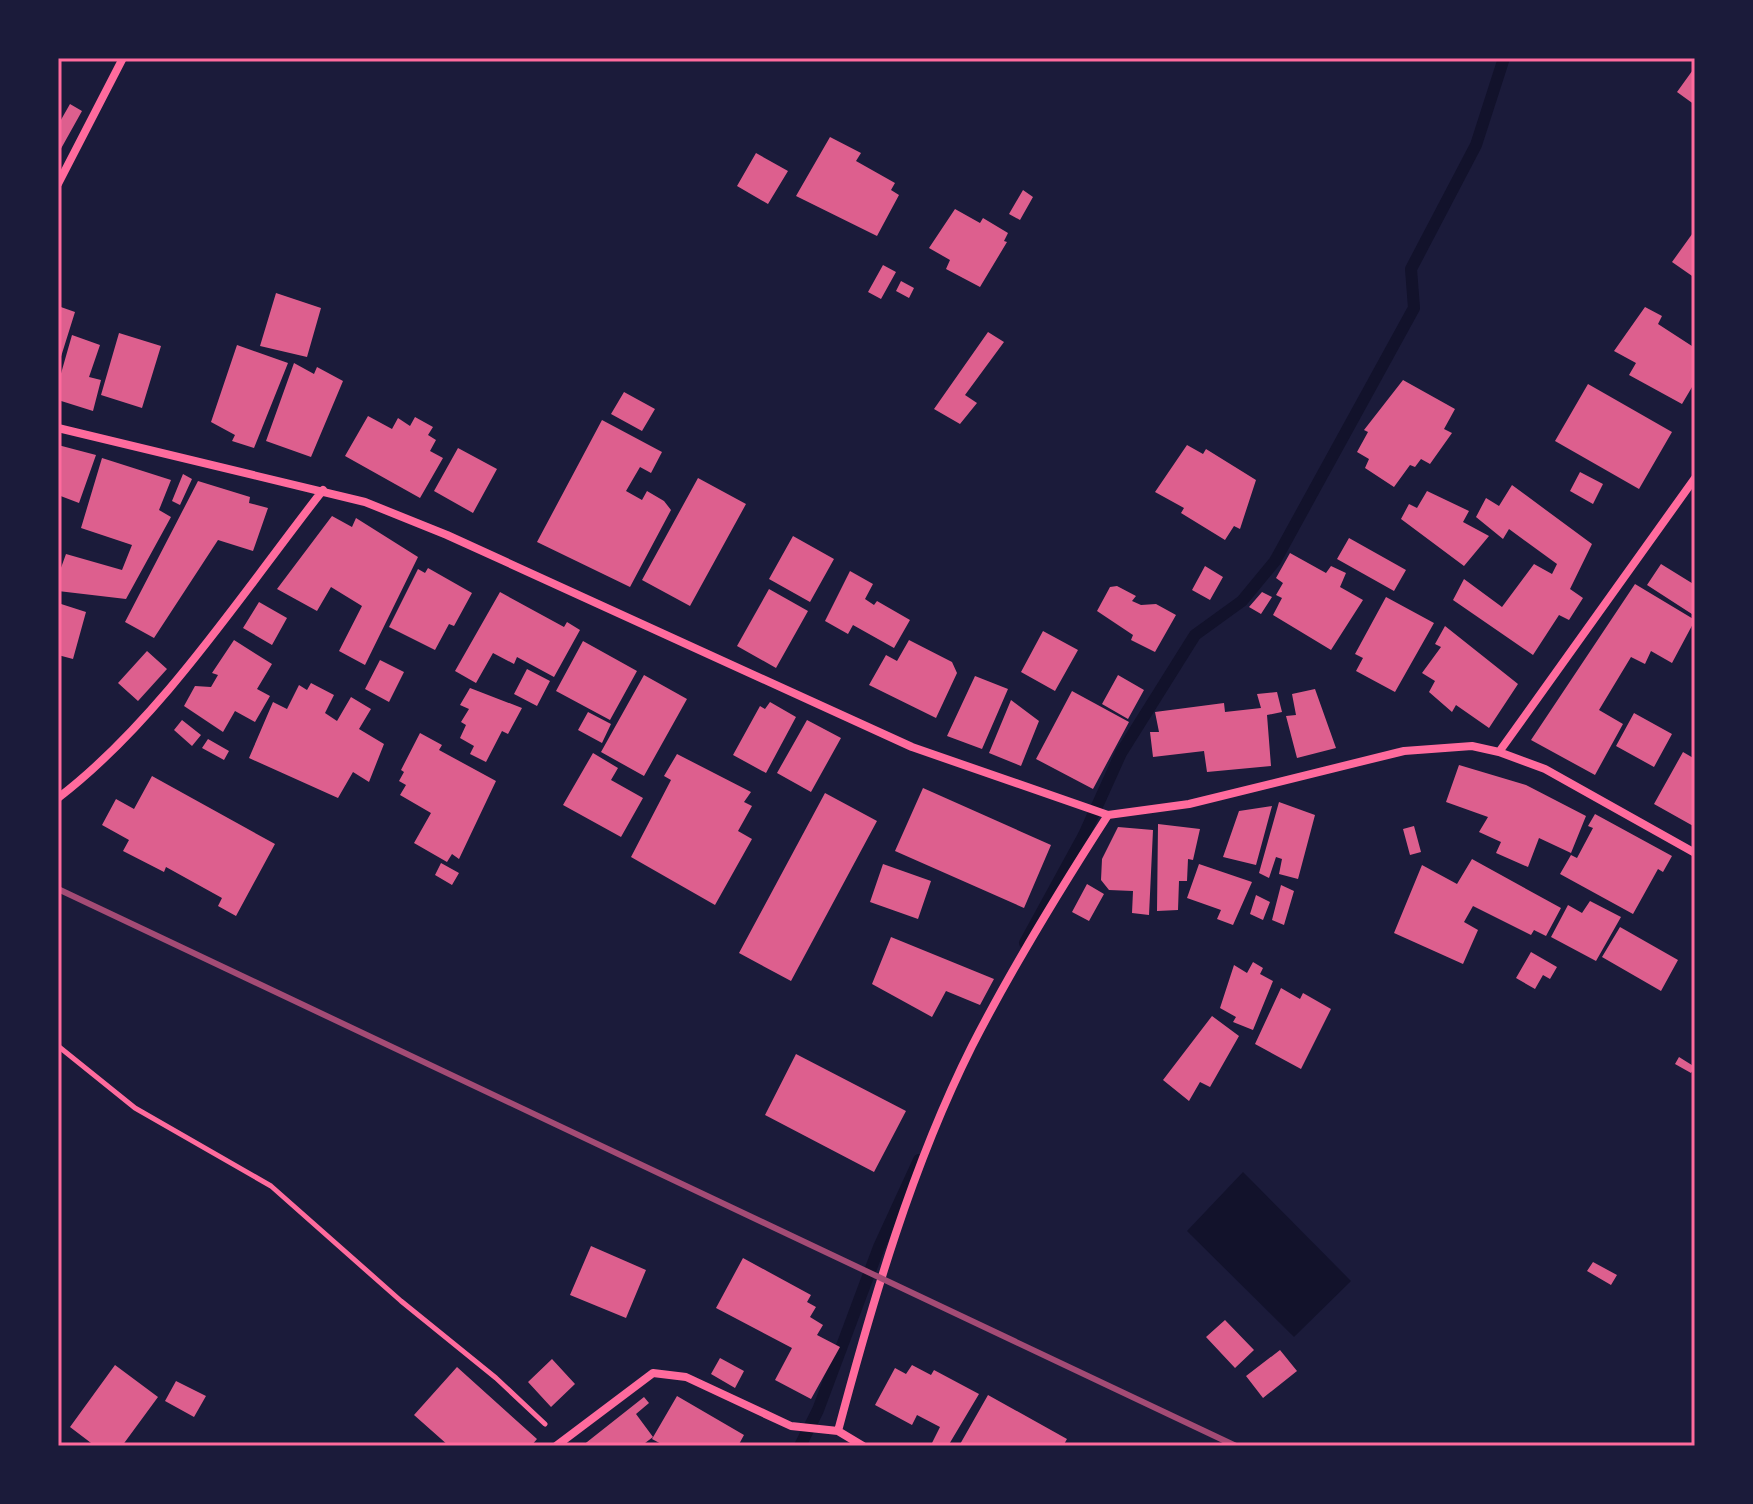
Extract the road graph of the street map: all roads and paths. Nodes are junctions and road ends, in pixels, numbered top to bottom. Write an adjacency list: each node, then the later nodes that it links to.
1 (123, 58): 2 (street)
2 (58, 184)
3 (58, 428): 5 (street)
4 (1695, 478): 6 (street)
5 (323, 490): 7 (street); 8 (street)
6 (1499, 752): 8 (street); 9 (street)
7 (58, 798)
8 (1108, 815): 11 (street)
9 (1695, 853)
10 (58, 1046): 12 (path)
11 (838, 1431): 12 (street); 13 (street)
12 (559, 1443)
13 (863, 1446)

